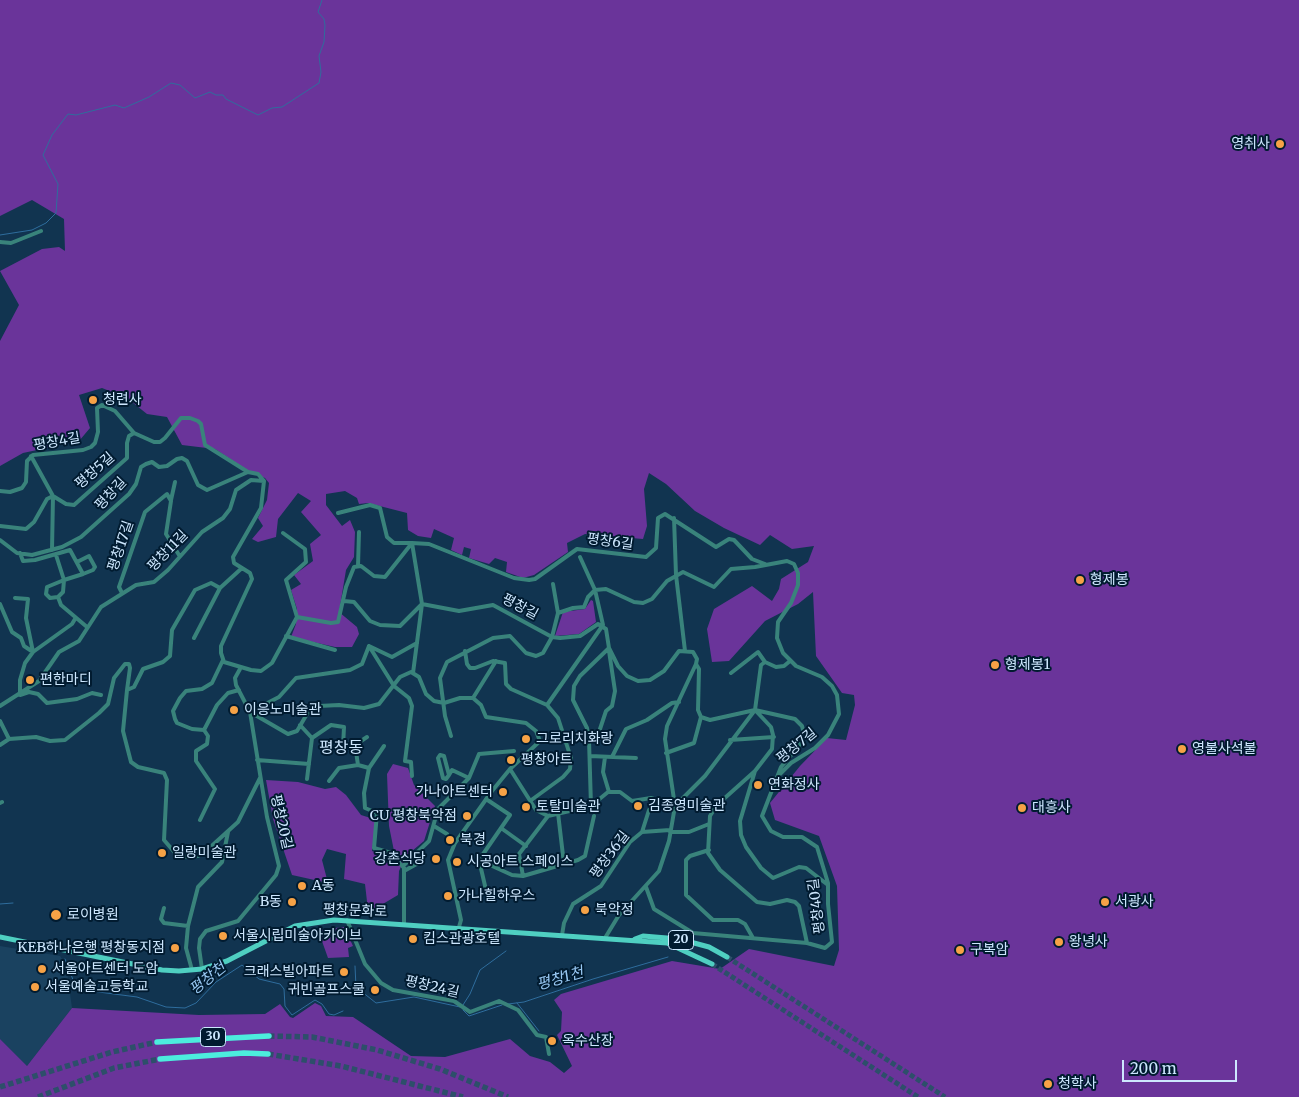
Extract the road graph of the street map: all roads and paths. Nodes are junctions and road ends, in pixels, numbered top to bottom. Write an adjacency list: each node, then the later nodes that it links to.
1 (41, 231): 2 (street)
2 (0, 242)
3 (134, 432): 4 (street, 평창4길); 5 (street); 9 (street, 평창5길)
4 (30, 456): 8 (street, 평창4길); 9 (street)
5 (248, 472): 6 (street); 18 (street, 평창길 / 평창길)
6 (264, 481): 21 (street, 평창11길); 26 (street)
7 (175, 482): 10 (street)
8 (0, 491)
9 (53, 496): 13 (street); 18 (street)
10 (171, 501): 21 (street); 33 (street, 평창17길)
11 (338, 513): 17 (street, 평창6길)
12 (674, 518): 17 (street, 평창6길); 24 (street); 28 (street)
13 (0, 526)
14 (359, 532): 25 (street)
15 (283, 533): 40 (street)
16 (0, 540): 19 (street)
17 (412, 543): 25 (street); 38 (street)
18 (52, 550): 19 (street, 평창길 / 평창길)
19 (20, 553): 20 (street)
20 (56, 555): 23 (street); 29 (street)
21 (180, 555): 33 (street, 평창11길)
22 (580, 557): 32 (street)
23 (77, 562): 27 (street); 27 (street)
24 (764, 564): 28 (street); 56 (street)
25 (358, 566): 36 (street)
26 (242, 568): 31 (street); 54 (street)
27 (83, 574): 29 (street)
28 (676, 575): 32 (street); 52 (street)
29 (64, 580): 34 (street); 34 (street)
30 (553, 584): 39 (street)
31 (220, 588): 45 (street); 63 (street)
32 (595, 590): 39 (street); 42 (street)
33 (122, 593): 43 (street, 평창11길)
34 (58, 597): 41 (street)
35 (15, 598): 53 (street)
36 (344, 601): 38 (street); 40 (street)
37 (0, 604): 53 (street)
38 (422, 604): 46 (street, 평창길 / 평창길); 47 (street)
39 (558, 613): 46 (street)
40 (296, 617): 44 (street)
41 (75, 619): 43 (street); 53 (street)
42 (603, 625): 46 (street); 49 (street); 70 (street)
43 (87, 628): 65 (street, 평창11길)
44 (286, 636): 50 (street); 59 (street)
45 (194, 638)
46 (552, 638): 51 (street)
47 (417, 643): 48 (street); 60 (street)
48 (369, 646): 62 (street); 73 (street)
49 (609, 648): 52 (street); 83 (street); 83 (street)
50 (335, 650)
51 (465, 651): 55 (street); 68 (street)
52 (685, 651): 58 (street)
53 (33, 652): 65 (street)
54 (223, 660): 59 (street); 77 (street)
55 (496, 661): 67 (street); 70 (street)
56 (790, 661): 57 (street); 106 (street, 평창7길)
57 (765, 662): 61 (street); 72 (street)
58 (696, 664): 69 (street); 74 (street)
59 (240, 669): 64 (street, 평창20길)
60 (413, 673): 62 (street); 68 (street)
61 (731, 673)
62 (394, 686): 76 (street); 101 (street)
63 (127, 690): 82 (street); 121 (street)
64 (239, 690): 73 (street, 평창20길); 77 (street)
65 (20, 695): 66 (street); 71 (street, 평창11길)
66 (101, 695)
67 (473, 698): 68 (street); 98 (street)
68 (444, 702): 78 (street)
69 (679, 702): 89 (street); 92 (street)
70 (547, 705): 109 (street)
71 (0, 706)
72 (755, 710): 74 (street, 평창40길); 80 (street); 84 (street); 106 (street, 평창40길)
73 (250, 712): 76 (street); 94 (street, 평창20길)
74 (701, 717): 89 (street)
75 (0, 721): 82 (street)
76 (300, 725): 81 (street)
77 (204, 730): 116 (street)
78 (451, 736)
79 (367, 737): 86 (street)
80 (774, 737): 84 (street); 99 (street)
81 (312, 738): 86 (street); 95 (street)
82 (9, 739): 85 (street)
83 (589, 740): 90 (street)
84 (730, 740): 111 (street)
85 (0, 745)
86 (355, 745): 96 (street)
87 (384, 746): 97 (street)
88 (514, 751): 103 (street)
89 (666, 753): 111 (street)
90 (590, 756): 91 (street); 110 (street)
91 (605, 757): 92 (street); 107 (street)
92 (612, 757): 93 (street)
93 (636, 758)
94 (258, 760): 95 (street); 102 (street, 평창20길)
95 (309, 764): 104 (street)
96 (358, 765): 97 (street); 105 (street)
97 (369, 768): 129 (street)
98 (510, 769): 108 (street); 109 (street)
99 (755, 771): 117 (street); 132 (street)
100 (449, 775): 100 (street); 103 (street)
101 (412, 776)
102 (260, 778): 121 (street); 148 (street, 평창20길)
103 (469, 778): 118 (street)
104 (307, 779)
105 (329, 781)
106 (774, 785): 132 (street, 평창40길)
107 (609, 792): 110 (street); 111 (street)
108 (486, 799): 119 (street); 139 (street)
109 (530, 801): 114 (street)
110 (591, 806): 113 (street)
111 (675, 806): 120 (street)
112 (649, 810): 122 (street, 평창36길)
113 (558, 813): 114 (street); 128 (street)
114 (548, 816): 124 (street)
115 (594, 816): 128 (street)
116 (200, 820)
117 (709, 824): 120 (street); 125 (street)
118 (434, 826): 123 (street); 129 (street)
119 (501, 828): 124 (street); 126 (street)
120 (670, 831): 122 (street, 평창36길); 133 (street)
121 (228, 832): 138 (street)
122 (642, 832): 140 (street, 평창36길)
123 (447, 834)
124 (526, 846): 131 (street)
125 (709, 850): 143 (street); 145 (street)
126 (479, 860): 131 (street); 134 (street)
127 (422, 861): 130 (street)
128 (564, 864): 131 (street)
129 (403, 866): 130 (street)
130 (404, 871): 137 (street)
131 (523, 876)
132 (828, 885): 145 (street, 평창40길)
133 (646, 887): 142 (street); 143 (street, 평창40길)
134 (486, 890)
135 (164, 908): 138 (street)
136 (347, 920): 137 (main road, 평창문화로 / 20); 148 (main road, 평창문화로 / 20); 153 (street, 평창24길)
137 (404, 924): 139 (main road, 평창문화로 / 20)
138 (188, 926): 149 (street)
139 (459, 928): 140 (main road, 평창문화로 / 20)
140 (562, 935): 142 (main road, 평창문화로 / 20)
141 (0, 937): 149 (main road, 평창문화로 / 20)
142 (605, 938): 144 (main road, 평창문화로 / 20)
143 (753, 938): 145 (street, 평창40길)
144 (633, 940): 146 (main road, 평창문화로 / 20); 147 (main road, 평창문화로 / 20)
145 (807, 943)
146 (727, 957)
147 (712, 964)
148 (202, 969): 149 (main road, 평창문화로 / 20)
149 (192, 970)
150 (269, 1036): 151 (highway, 30)
151 (157, 1042)
152 (268, 1054): 154 (highway, 30)
153 (549, 1054)
154 (160, 1059)

